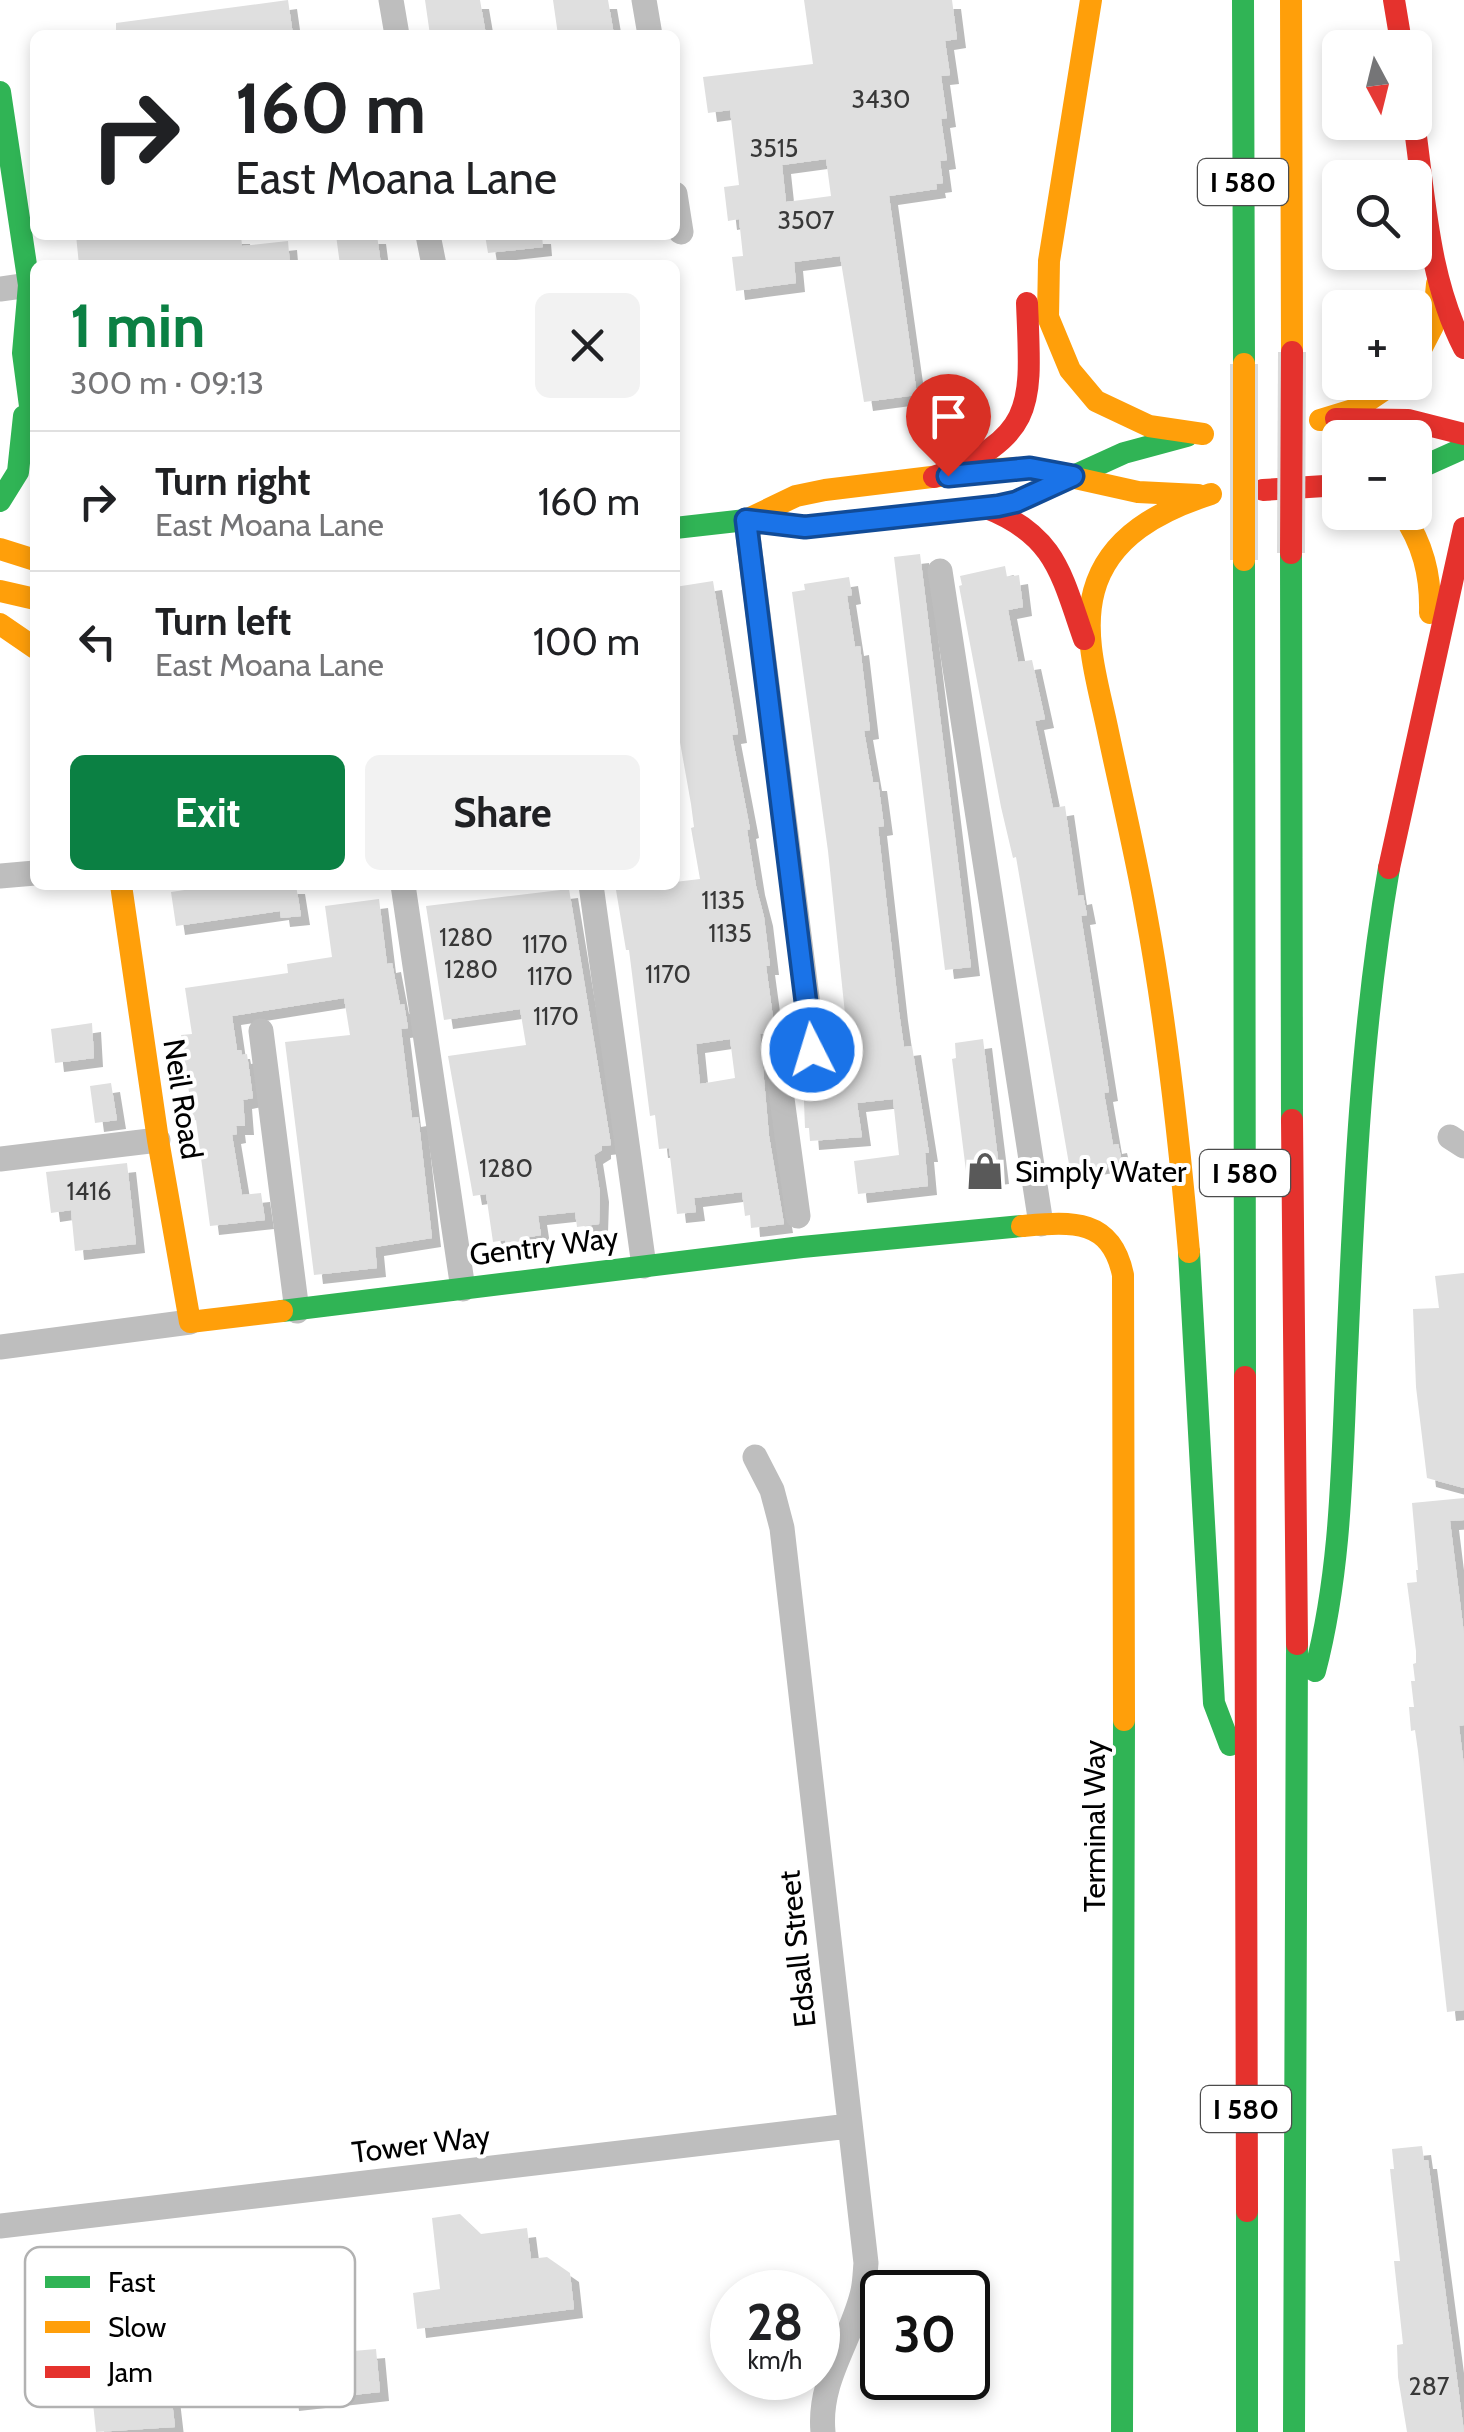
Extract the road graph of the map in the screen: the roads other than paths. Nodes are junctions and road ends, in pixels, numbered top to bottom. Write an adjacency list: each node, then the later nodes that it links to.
1 (391, 0): 7 (street)
2 (644, 0): 8 (street)
3 (1092, 0): 12 (main road)
4 (1243, 0): 67 (main road, I 580, bridge)
5 (1291, 0): 66 (main road, I 580, bridge)
6 (1394, 0): 9 (main road)
7 (395, 30)
8 (649, 30)
9 (1399, 30)
10 (0, 92): 16 (main road)
11 (1417, 140): 15 (main road)
12 (1062, 175): 26 (main road); 31 (main road)
13 (680, 226): 14 (street)
14 (681, 232)
15 (1437, 268): 20 (main road); 21 (main road)
16 (30, 277)
17 (0, 289): 18 (street)
18 (30, 289)
19 (30, 299): 22 (main road)
20 (1432, 328)
21 (1464, 348)
22 (26, 382): 24 (main road); 34 (main road)
23 (1371, 400): 25 (main road)
24 (30, 410)
25 (1320, 420): 26 (main road); 27 (main road)
26 (1203, 434): 30 (main road)
27 (1464, 434)
28 (1464, 448): 29 (main road)
29 (1432, 462)
30 (1073, 476): 31 (main road); 33 (main road); 35 (main road)
31 (934, 477): 36 (main road)
32 (1322, 485): 33 (main road)
33 (1211, 494): 47 (main road)
34 (0, 501)
35 (984, 507): 36 (main road); 47 (main road)
36 (746, 520): 37 (main road); 57 (street)
37 (680, 527)
38 (1464, 528): 48 (main road)
39 (1413, 530): 48 (main road)
40 (0, 549): 41 (main road)
41 (30, 558)
42 (940, 571): 58 (street)
43 (0, 591): 44 (main road)
44 (30, 598)
45 (0, 624): 46 (main road)
46 (30, 645)
47 (1096, 672): 67 (main road)
48 (1425, 702): 66 (main road)
49 (30, 873): 50 (street)
50 (0, 876)
51 (122, 890): 55 (main road, Neil Road)
52 (404, 890): 61 (street)
53 (592, 890): 60 (street)
54 (261, 1032): 62 (street)
55 (158, 1140): 56 (street); 63 (main road, Neil Road)
56 (0, 1158)
57 (798, 1216)
58 (1041, 1224): 59 (main road, Gentry Way); 60 (main road, Gentry Way)
59 (1096, 1230): 71 (main road, Terminal Way)
60 (644, 1266): 61 (main road, Gentry Way)
61 (463, 1289): 62 (main road, Gentry Way)
62 (297, 1312): 63 (main road, Gentry Way)
63 (190, 1322): 64 (street, Gentry Way)
64 (0, 1346)
65 (756, 1456): 68 (street, Edsall Street)
66 (1298, 1732): 73 (main road, I 580)
67 (1246, 1786): 72 (main road, I 580)
68 (849, 2126): 69 (street, Tower Way); 70 (street, Edsall Street)
69 (0, 2226)
70 (822, 2432)
71 (1122, 2432)
72 (1246, 2432)
73 (1294, 2432)

